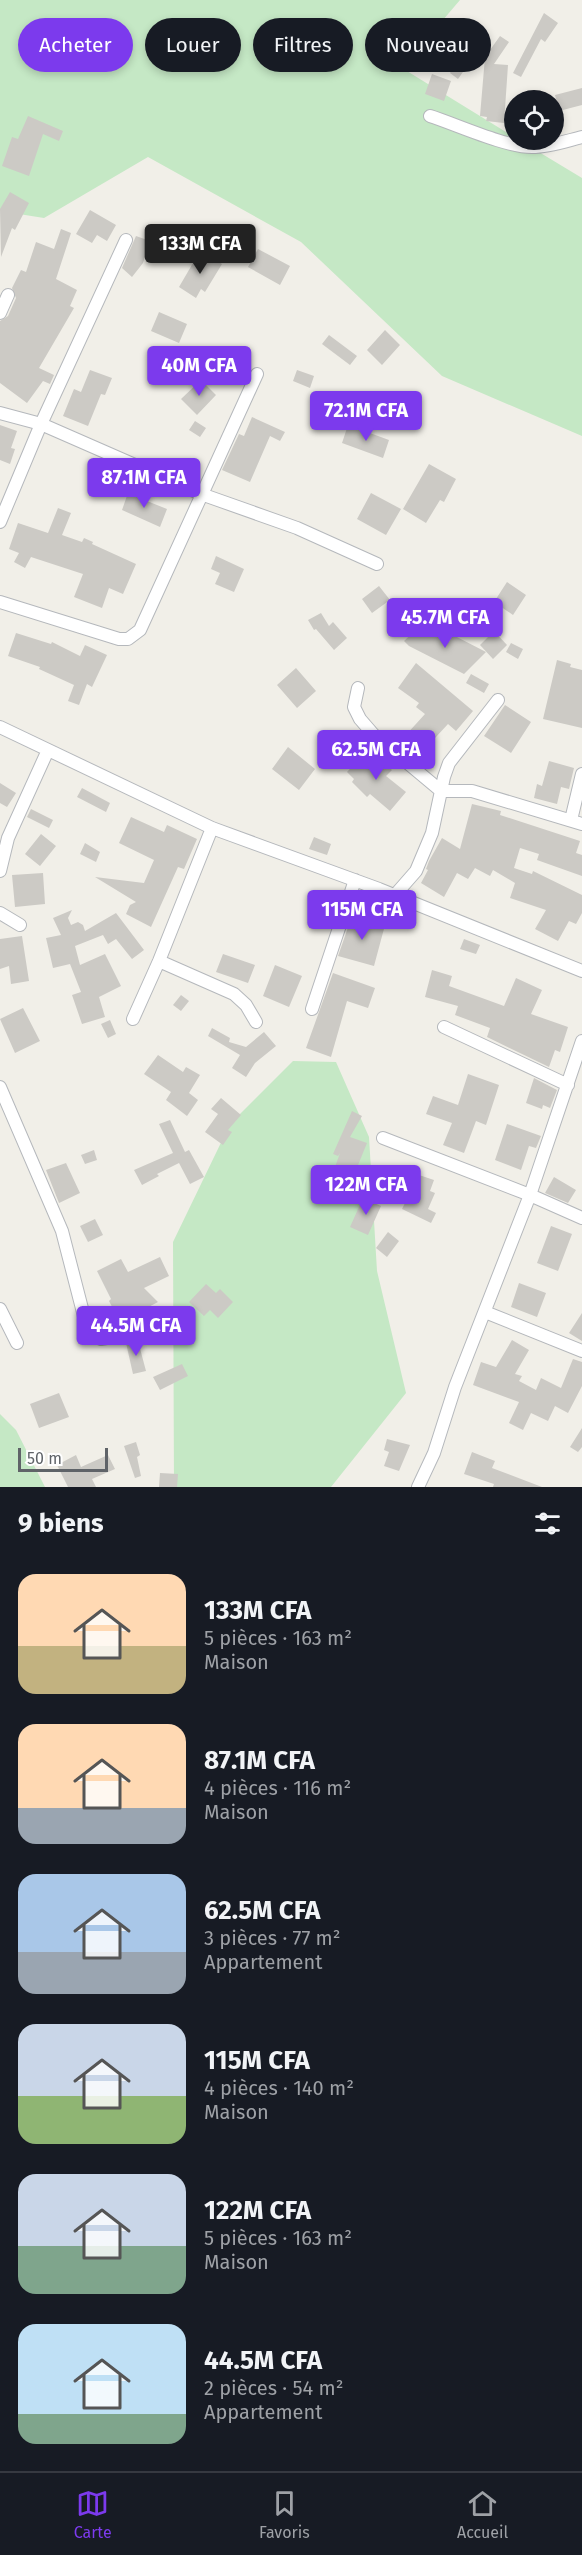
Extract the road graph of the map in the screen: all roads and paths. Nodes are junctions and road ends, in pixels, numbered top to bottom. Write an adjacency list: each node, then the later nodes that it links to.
1 (430, 116): 2 (street)
2 (582, 137)
3 (126, 240): 8 (street)
4 (8, 295): 5 (street)
5 (0, 314)
6 (257, 374): 9 (street)
7 (0, 413): 8 (street)
8 (41, 424): 9 (street); 10 (street)
9 (201, 494): 11 (street); 12 (street)
10 (0, 522)
11 (377, 564)
12 (0, 602)
13 (358, 688): 18 (street)
14 (498, 700): 18 (street)
15 (0, 727): 16 (street)
16 (48, 750): 20 (street); 21 (street)
17 (582, 774): 19 (street)
18 (441, 790): 19 (street); 23 (street)
19 (576, 822)
20 (212, 828): 22 (street); 26 (street)
21 (0, 871)
22 (354, 880): 23 (street); 28 (street)
23 (395, 895): 27 (street)
24 (0, 913): 25 (street)
25 (20, 925)
26 (159, 961): 29 (street); 30 (street)
27 (582, 971)
28 (312, 1009)
29 (133, 1019)
30 (256, 1022)
31 (444, 1027): 33 (street)
32 (582, 1041): 33 (street)
33 (568, 1085): 36 (street)
34 (0, 1087): 40 (street)
35 (383, 1138): 36 (street)
36 (530, 1195): 37 (street); 39 (street)
37 (582, 1218)
38 (0, 1309): 41 (street)
39 (485, 1312): 42 (street); 43 (street)
40 (141, 1332)
41 (17, 1343)
42 (582, 1351)
43 (418, 1487)

